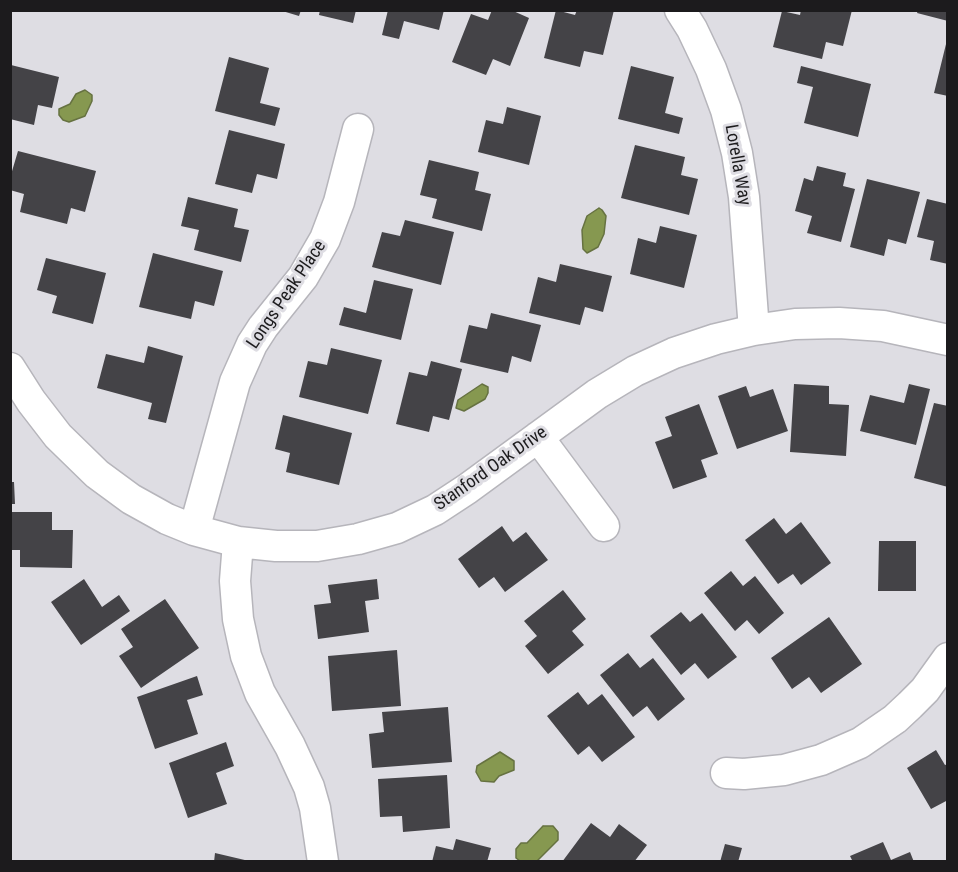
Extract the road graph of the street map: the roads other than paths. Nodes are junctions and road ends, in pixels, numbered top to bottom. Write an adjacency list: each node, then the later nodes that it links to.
1 (680, 10): 3 (street, Lorella Way)
2 (358, 129): 8 (street, Longs Peak Place)
3 (754, 330): 4 (street, Stanford Oak Drive); 6 (street, Stanford Oak Drive)
4 (948, 340)
5 (10, 368): 8 (street, Stanford Oak Drive)
6 (538, 437): 7 (street); 9 (street, Stanford Oak Drive)
7 (604, 526)
8 (194, 530): 9 (street, Stanford Oak Drive)
9 (238, 542): 12 (street)
10 (948, 658): 11 (street)
11 (726, 773)
12 (323, 861)

